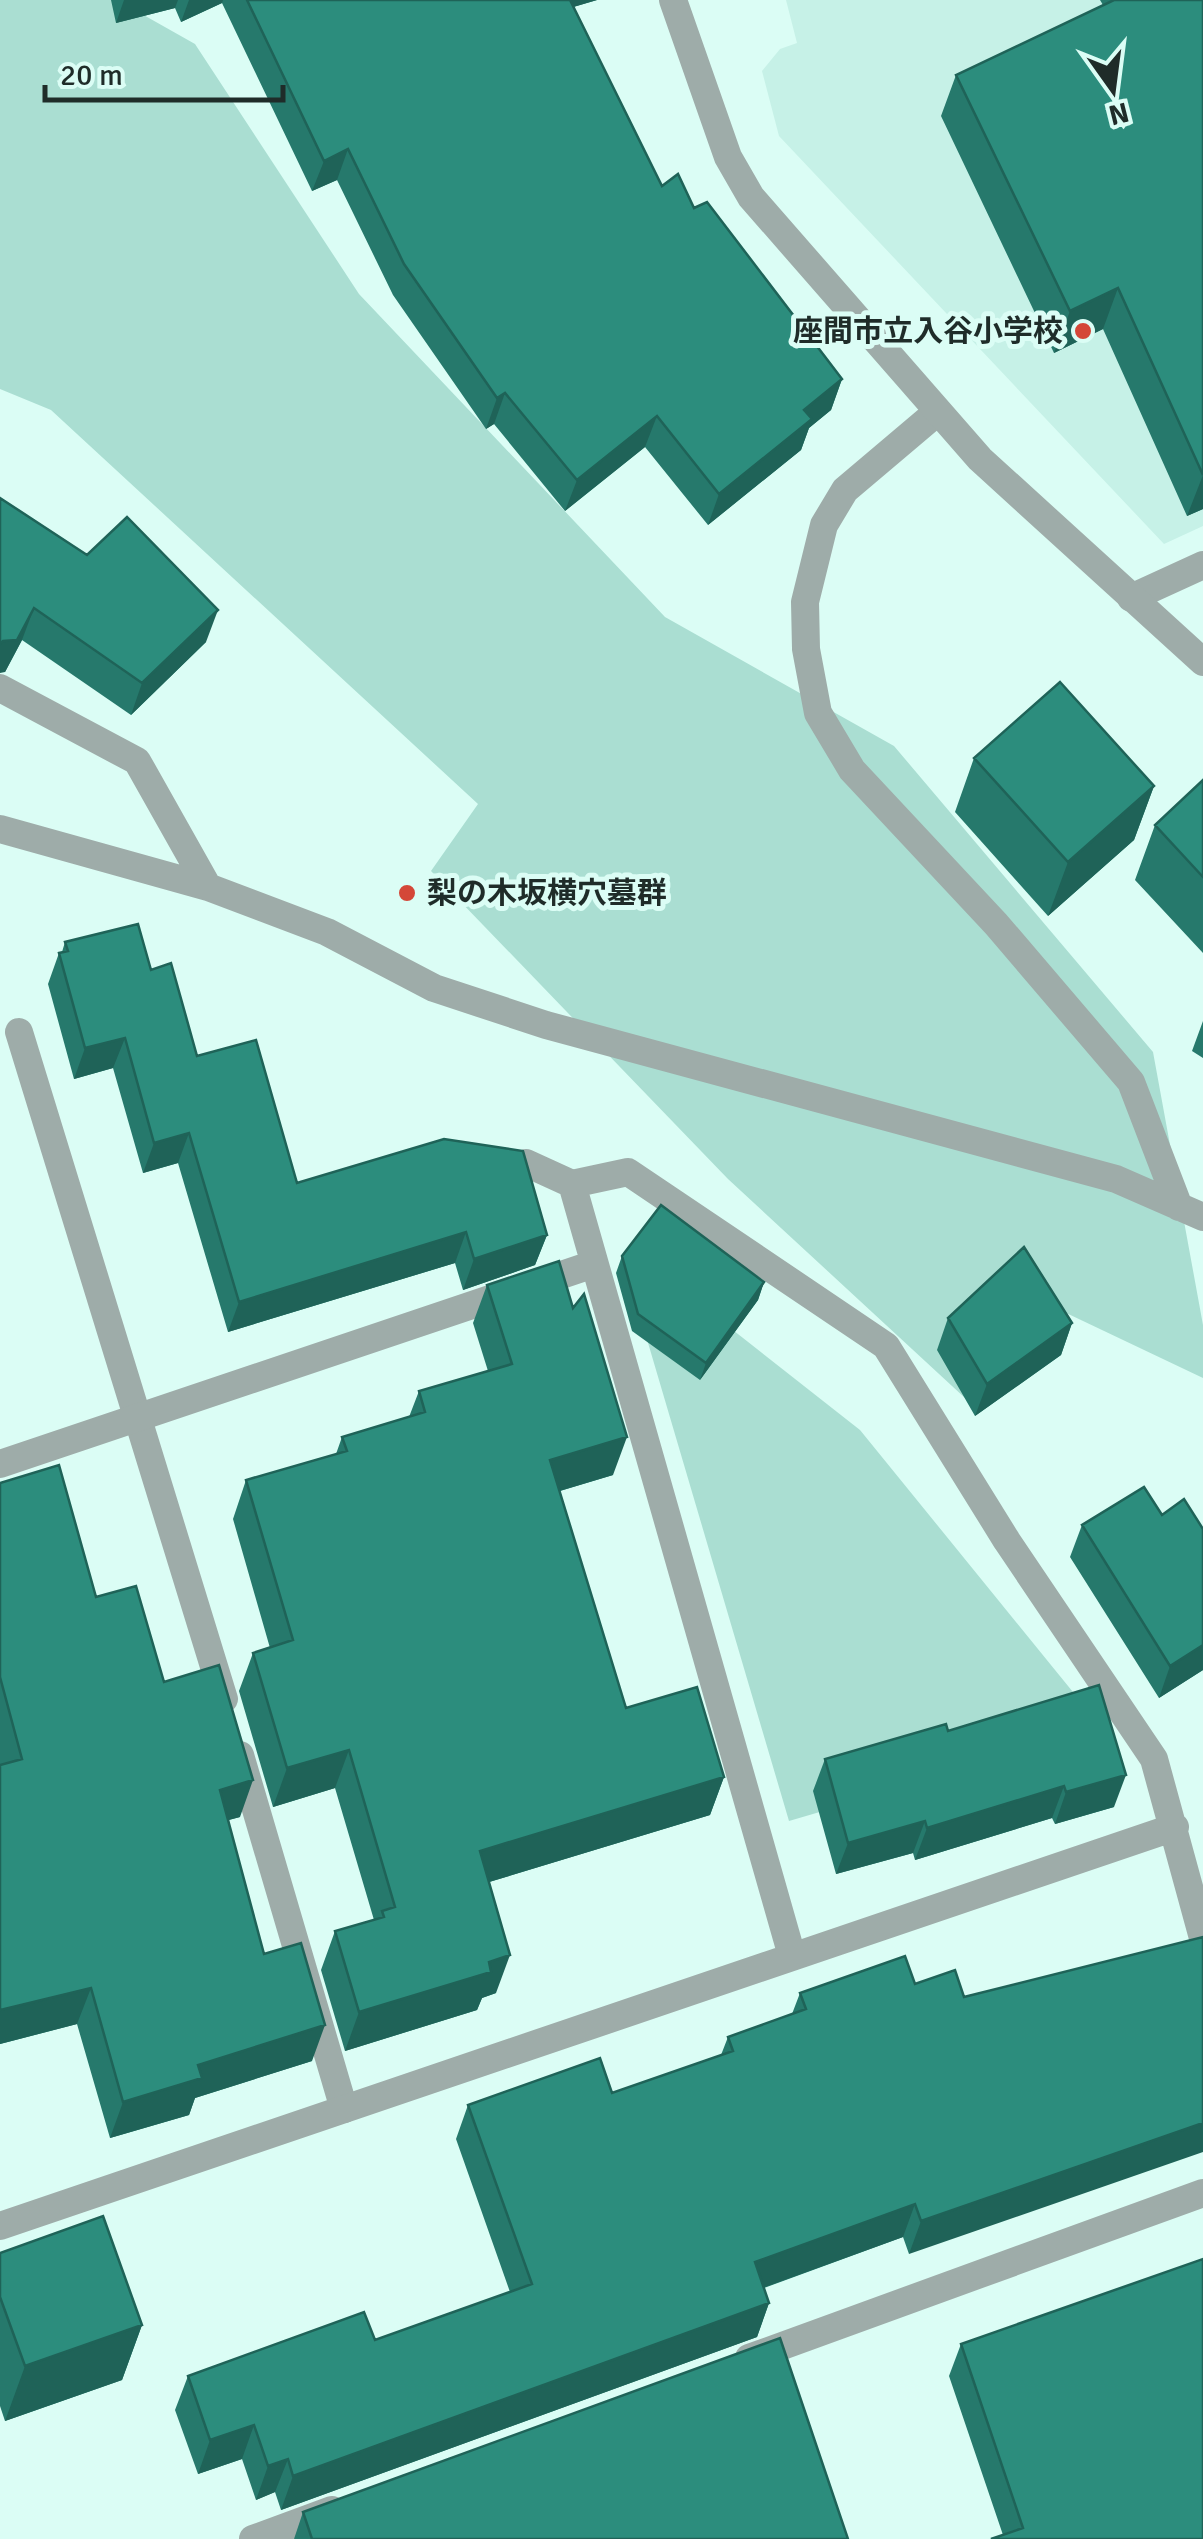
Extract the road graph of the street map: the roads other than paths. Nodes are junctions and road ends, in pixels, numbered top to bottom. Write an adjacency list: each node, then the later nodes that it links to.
1 (673, 0): 2 (street)
2 (936, 413): 4 (street); 12 (street)
3 (1203, 565): 4 (street)
4 (1131, 598): 5 (street)
5 (1203, 662)
6 (0, 688): 8 (street)
7 (0, 828): 8 (street)
8 (208, 887): 12 (street)
9 (19, 1032): 14 (street)
10 (526, 1163): 11 (street)
11 (572, 1184): 13 (street); 16 (street)
12 (1191, 1212)
13 (594, 1264): 14 (street); 18 (street)
14 (141, 1419): 15 (street); 19 (street)
15 (0, 1464)
16 (1176, 1826): 17 (street); 18 (street)
17 (1203, 1938)
18 (792, 1956): 19 (street)
19 (344, 2108): 21 (street)
20 (1203, 2193): 22 (street)
21 (0, 2226)
22 (719, 2369)
23 (365, 2498): 24 (street)
24 (253, 2539)

